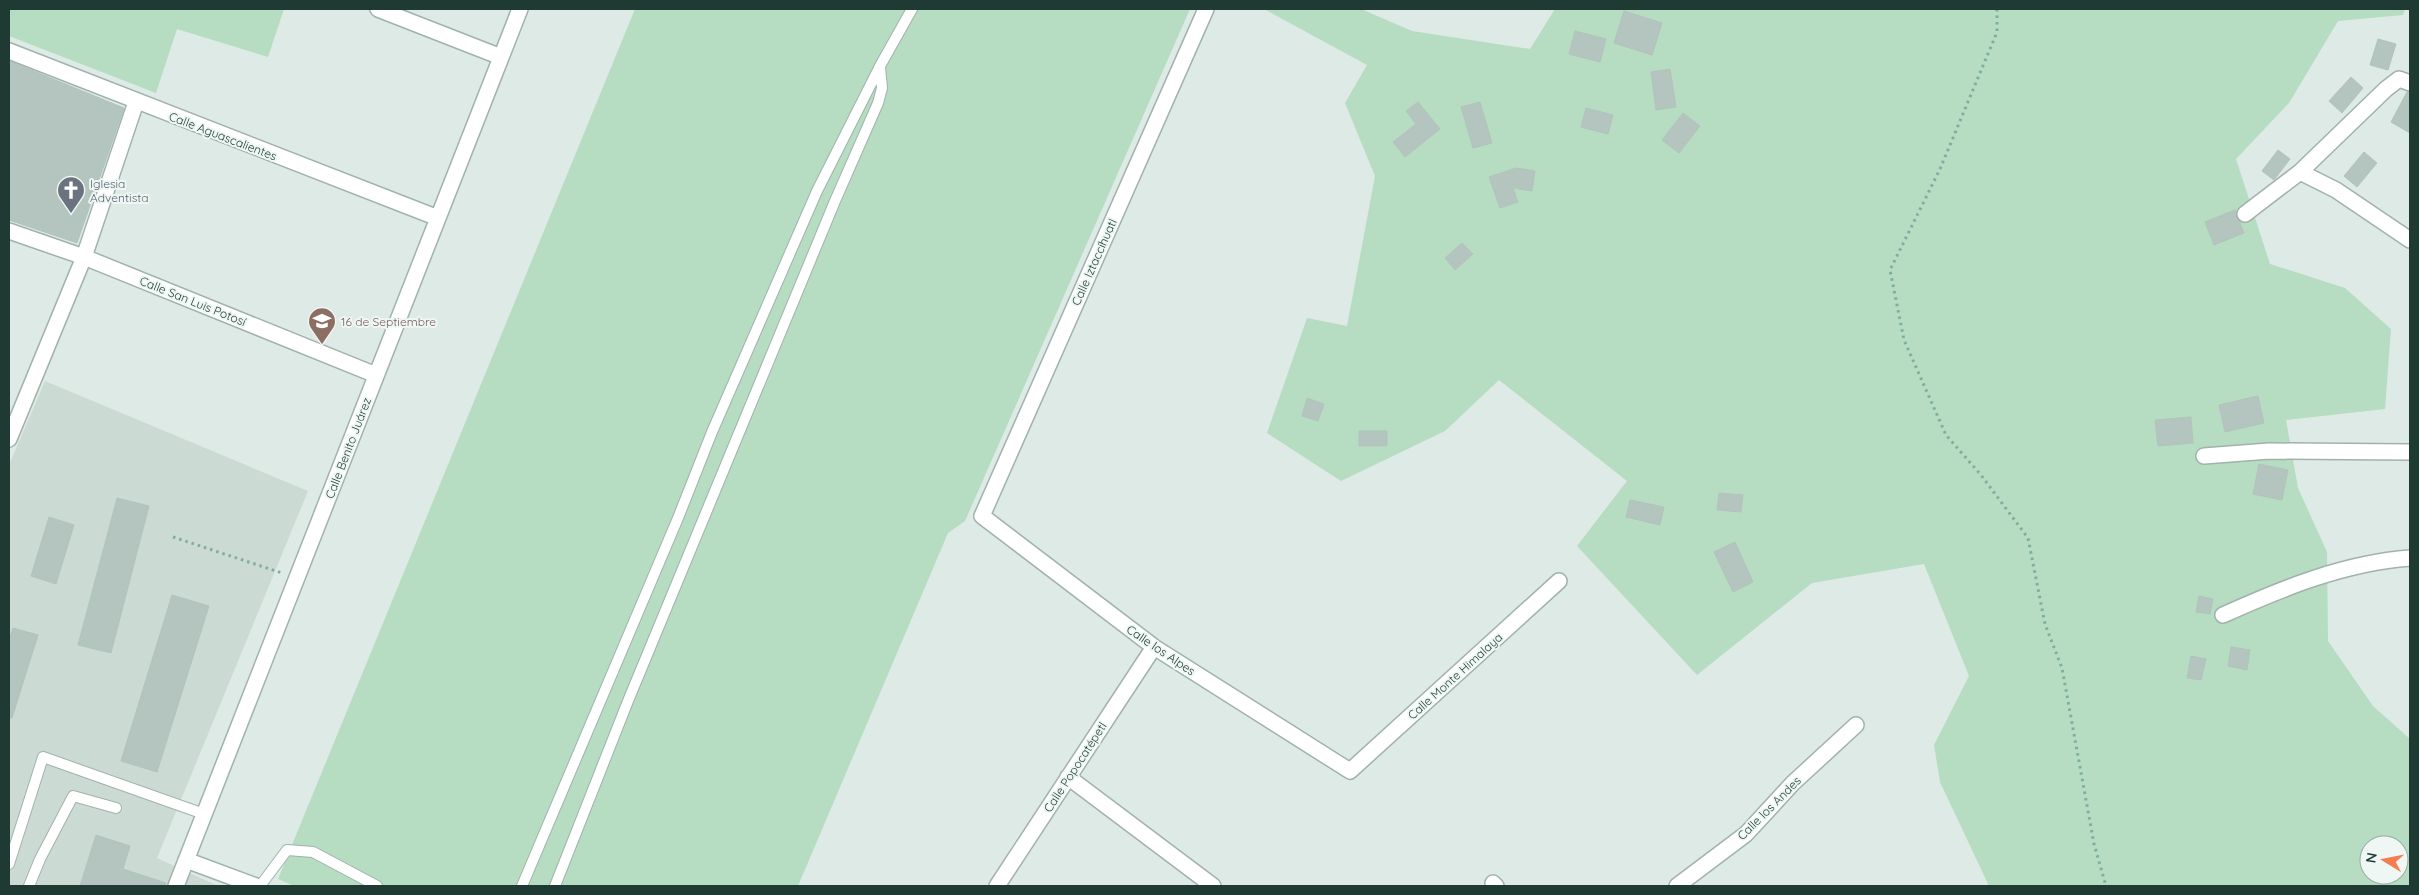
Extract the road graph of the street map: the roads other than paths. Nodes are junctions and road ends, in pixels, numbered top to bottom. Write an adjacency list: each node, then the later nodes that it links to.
1 (378, 9): 6 (street)
2 (520, 9): 6 (street, Calle Benito Juárez)
3 (912, 9): 7 (lane)
4 (1206, 9): 20 (street, Calle Iztaccíhuatl)
5 (9, 51): 9 (street, Calle Aguascalientes)
6 (501, 57): 12 (street, Calle Benito Juárez)
7 (880, 66): 38 (lane); 39 (lane)
8 (2410, 83): 10 (street)
9 (136, 102): 12 (street, Calle Aguascalientes); 15 (street)
10 (2300, 172): 11 (street); 14 (street)
11 (2245, 214)
12 (438, 218): 16 (street, Calle Benito Juárez)
13 (9, 231): 15 (street, Calle San Luis Potosí)
14 (2410, 240)
15 (84, 257): 16 (street, Calle San Luis Potosí); 17 (street)
16 (376, 375): 29 (street, Calle Benito Juárez)
17 (9, 439)
18 (2410, 452): 19 (street)
19 (2204, 456)
20 (982, 516): 24 (street, Calle los Alpes)
21 (2410, 558): 23 (street)
22 (1559, 581): 26 (street, Calle Monte Himalaya)
23 (2223, 615)
24 (1154, 647): 26 (street, Calle los Alpes); 27 (street, Calle Popocatépetl)
25 (1856, 725): 32 (street, Calle los Andes)
26 (1350, 771)
27 (1068, 777): 40 (street, Calle Popocatépetl); 41 (street)
28 (116, 808): 33 (lane)
29 (204, 814): 30 (street, Calle Benito Juárez); 31 (lane)
30 (186, 860): 34 (street, Calle Benito Juárez); 35 (street)
31 (9, 864)
32 (1680, 885)
33 (29, 886)
34 (176, 886)
35 (256, 886)
36 (260, 886): 37 (lane)
37 (377, 886)
38 (522, 886)
39 (555, 886)
40 (997, 886)
41 (1213, 886)

